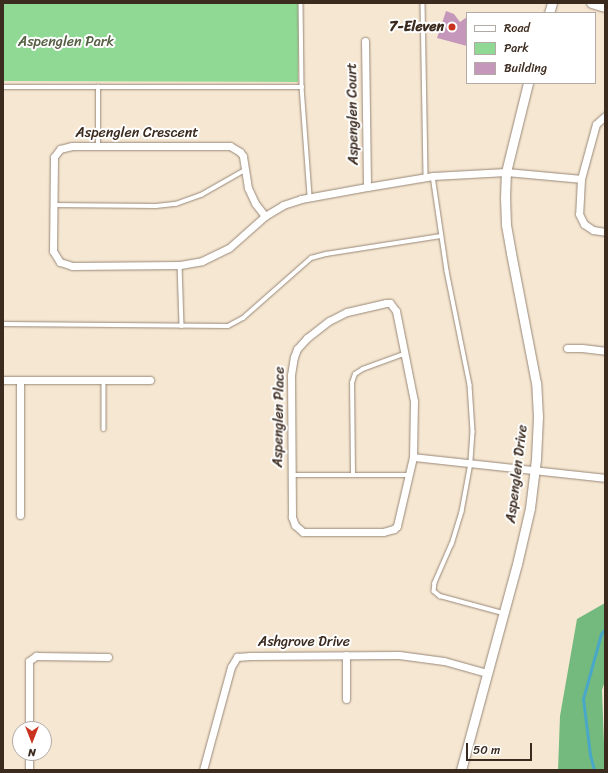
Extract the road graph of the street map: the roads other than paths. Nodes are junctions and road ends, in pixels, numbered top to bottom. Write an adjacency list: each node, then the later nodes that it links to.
1 (301, 3): 9 (lane)
2 (423, 3): 14 (lane)
3 (592, 3): 4 (main road)
4 (605, 7)
5 (365, 42): 16 (street, Aspenglen Court)
6 (528, 84): 13 (street, Aspenglen Drive)
7 (3, 87): 8 (lane)
8 (98, 87): 9 (lane); 11 (lane)
9 (302, 87): 17 (lane)
10 (605, 116): 15 (street)
11 (98, 146): 12 (street, Aspenglen Crescent); 18 (street, Aspenglen Crescent)
12 (245, 170): 18 (lane); 19 (street, Aspenglen Crescent)
13 (506, 172): 14 (street, Aspenglen Crescent); 15 (street, Aspenglen Crescent); 35 (street, Aspenglen Drive)
14 (430, 177): 16 (street, Aspenglen Crescent); 21 (lane)
15 (581, 179): 20 (street)
16 (368, 187): 17 (street, Aspenglen Crescent)
17 (310, 197): 19 (street, Aspenglen Crescent)
18 (53, 205): 22 (street, Aspenglen Crescent)
19 (265, 216): 22 (street, Aspenglen Crescent)
20 (605, 232)
21 (441, 236): 24 (lane); 34 (lane)
22 (180, 265): 24 (lane)
23 (3, 324): 24 (lane)
24 (182, 326)
25 (567, 348): 26 (street)
26 (605, 351)
27 (406, 353): 33 (street, Aspenglen Place); 36 (street, Aspenglen Place); 37 (lane)
28 (3, 380): 29 (street)
29 (20, 380): 30 (street); 40 (street)
30 (104, 380): 31 (street); 32 (lane)
31 (150, 380)
32 (104, 429)
33 (413, 457): 34 (street); 38 (street, Aspenglen Place)
34 (471, 463): 35 (street); 41 (lane)
35 (535, 470): 39 (street); 41 (street, Aspenglen Drive)
36 (292, 475): 37 (lane); 38 (street, Aspenglen Place)
37 (353, 475): 38 (lane)
38 (410, 475)
39 (605, 478)
40 (20, 515)
41 (503, 613): 44 (street, Aspenglen Drive)
42 (346, 655): 44 (street, Ashgrove Drive); 45 (street); 47 (street, Ashgrove Drive)
43 (108, 657): 46 (street)
44 (487, 673): 48 (street, Aspenglen Drive)
45 (346, 699)
46 (29, 721)
47 (203, 770)
48 (461, 770)

